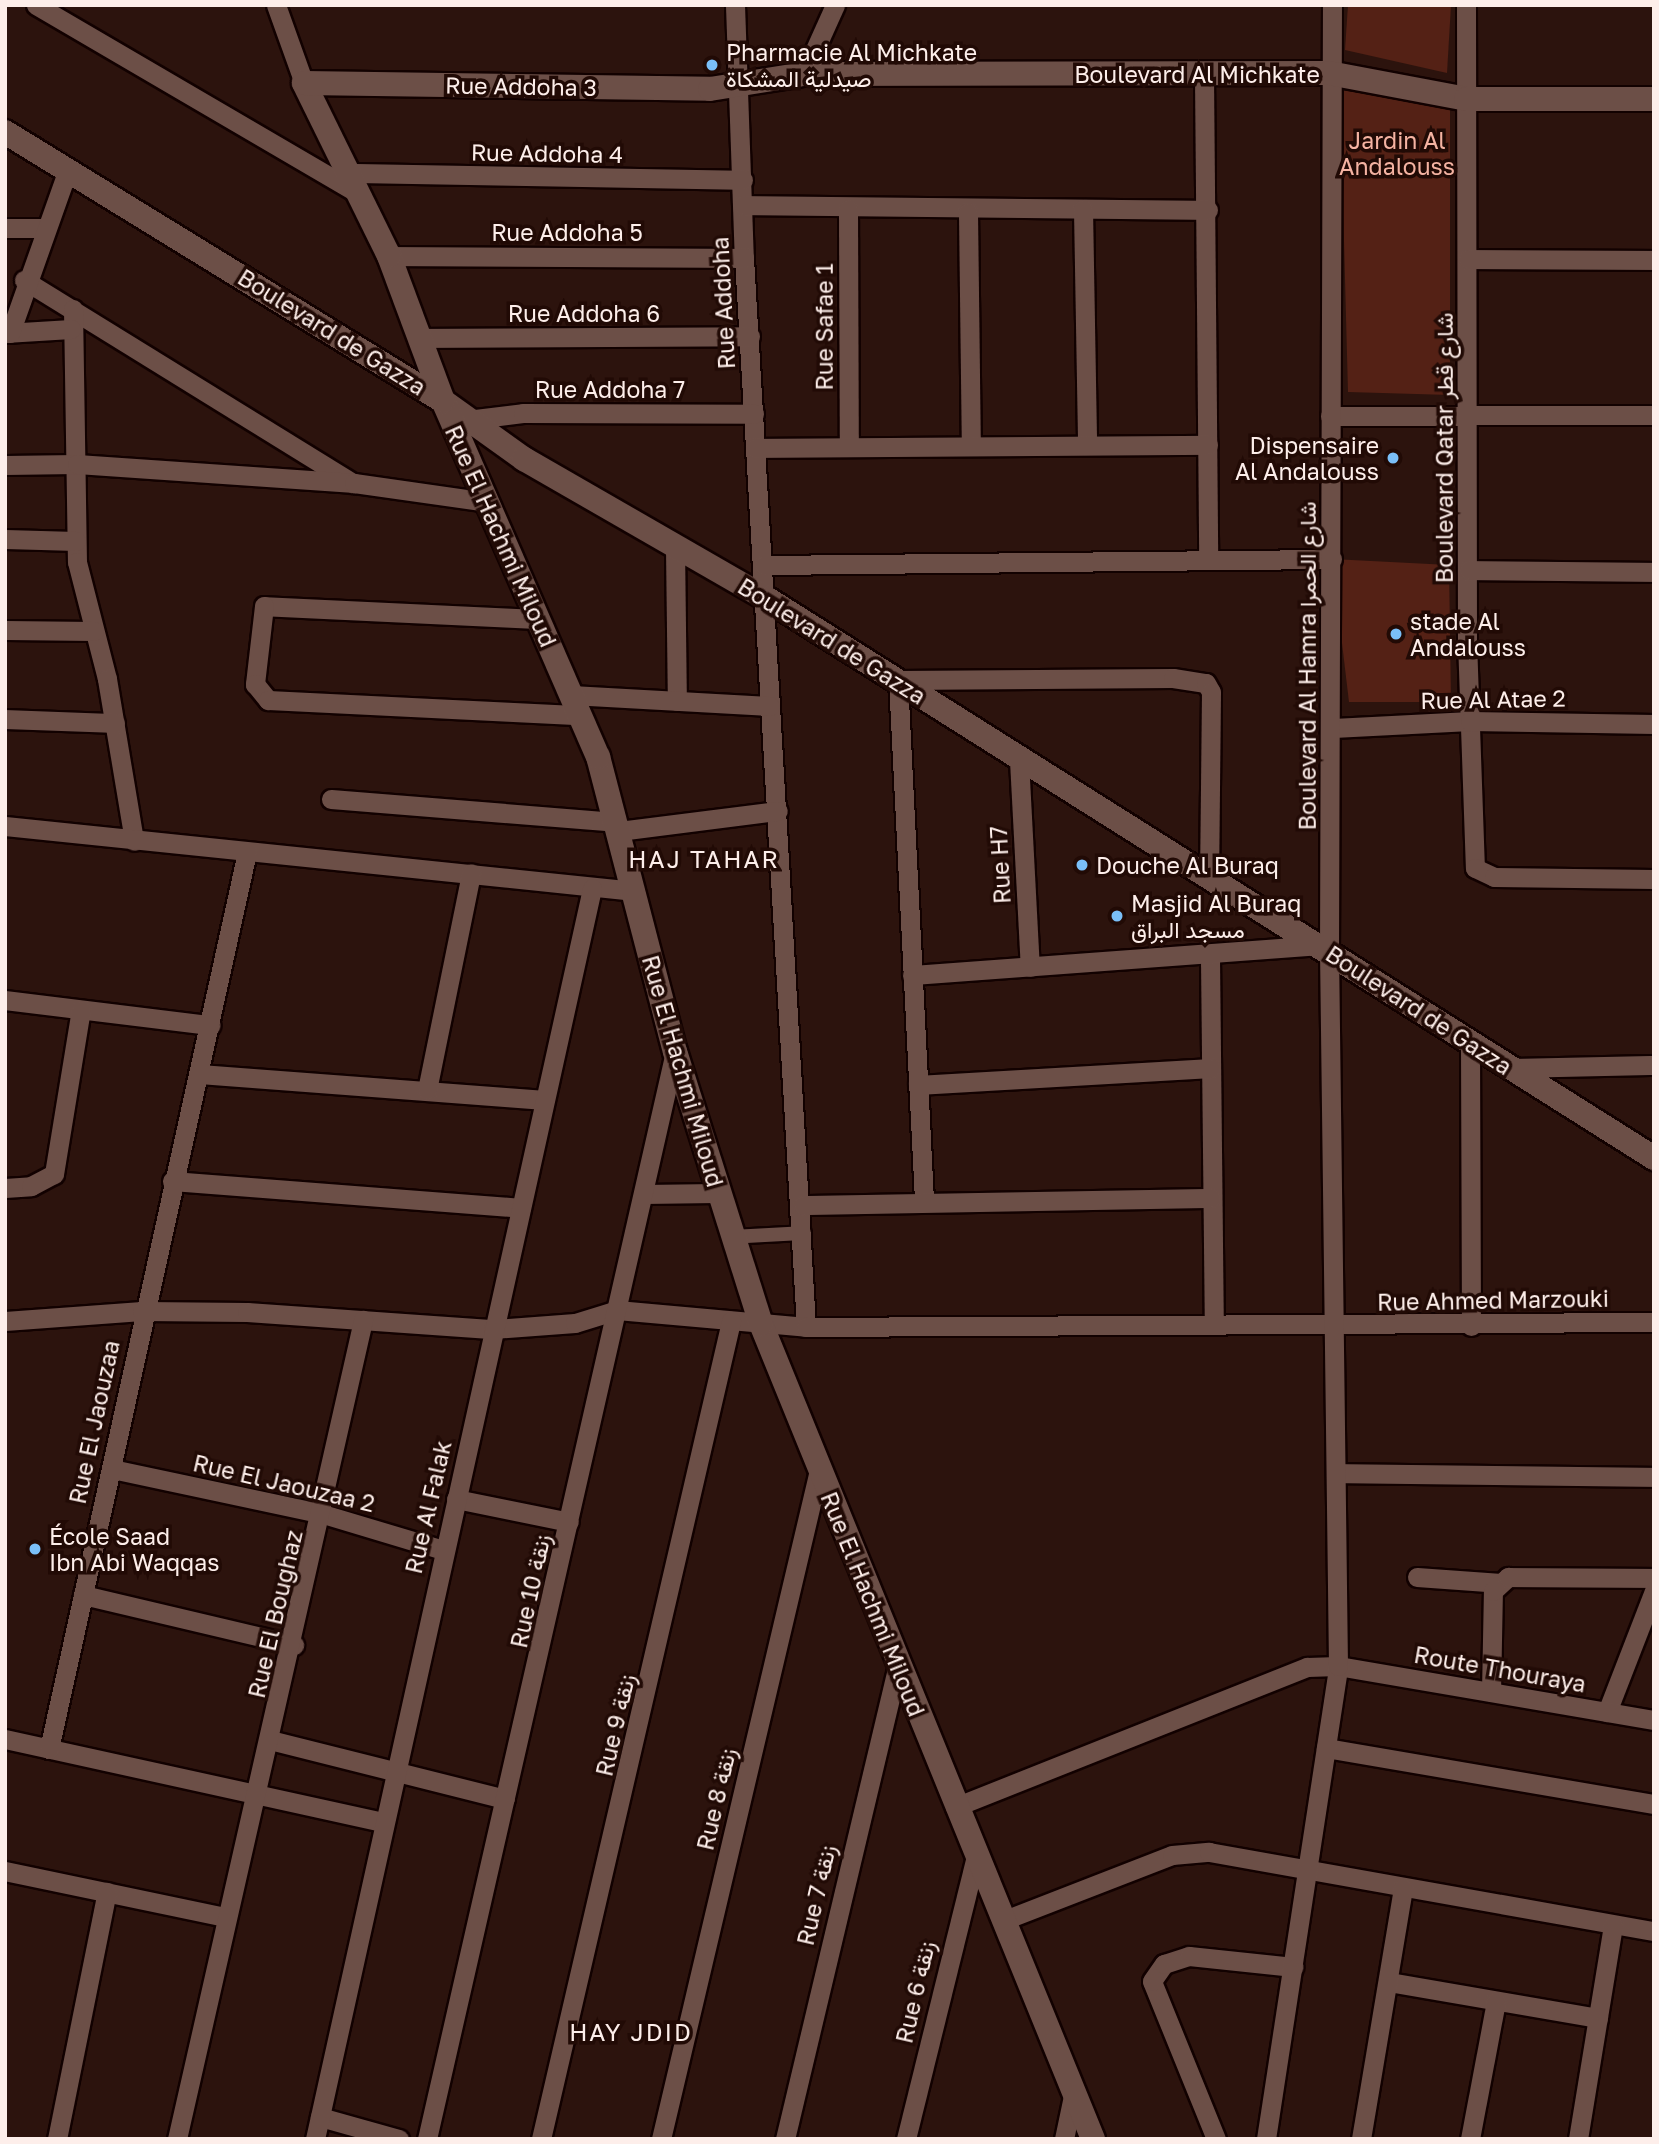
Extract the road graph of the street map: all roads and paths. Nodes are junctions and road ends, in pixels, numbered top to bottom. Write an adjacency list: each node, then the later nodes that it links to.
1 (36, 5): 17 (street)
2 (276, 5): 10 (street, Rue El Hachmi Miloud)
3 (735, 5): 11 (street, Rue Addoha)
4 (835, 5): 8 (street)
5 (1332, 5): 7 (street, Boulevard Al Hamra شارع الحمرا)
6 (1466, 5): 12 (street, Boulevard Qatar شارع قطر)
7 (1329, 73): 9 (street, Boulevard Al Michkate); 12 (street, Boulevard Al Michkate); 39 (street, Boulevard Al Hamra شارع الحمرا)
8 (804, 74): 9 (street, Boulevard Al Michkate); 11 (street, Boulevard Al Michkate)
9 (1205, 75): 21 (street)
10 (304, 83): 11 (street, Rue Addoha 3); 17 (street, Rue El Hachmi Miloud)
11 (738, 83): 16 (street, Rue Addoha)
12 (1466, 99): 13 (street, Boulevard Al Michkate); 27 (street, Boulevard Qatar شارع قطر)
13 (1654, 99)
14 (5, 132): 15 (street, Boulevard de Gazza)
15 (68, 169): 24 (street); 35 (street, Boulevard de Gazza)
16 (743, 180): 17 (street, Rue Addoha 4); 18 (street, Rue Addoha)
17 (355, 183): 25 (street, Rue El Hachmi Miloud)
18 (743, 205): 19 (street); 26 (street, Rue Addoha)
19 (848, 209): 22 (street); 43 (street, Rue Safae 1)
20 (1083, 209): 21 (street); 22 (street); 44 (street)
21 (1209, 210): 42 (street)
22 (968, 212): 41 (street)
23 (5, 228): 24 (street)
24 (43, 228): 29 (street)
25 (389, 256): 26 (street, Rue Addoha 5); 34 (street, Rue El Hachmi Miloud)
26 (744, 258): 33 (street, Rue Addoha)
27 (1468, 259): 28 (street); 37 (street, Boulevard Qatar شارع قطر)
28 (1654, 260)
29 (24, 280): 30 (street); 32 (street)
30 (73, 309): 31 (street); 48 (street)
31 (71, 329): 32 (street); 46 (street)
32 (8, 333)
33 (750, 336): 34 (street, Rue Addoha 6); 36 (street, Rue Addoha)
34 (419, 338): 35 (street, Rue El Hachmi Miloud)
35 (443, 401): 40 (street, Boulevard de Gazza); 49 (street, Rue El Hachmi Miloud)
36 (754, 414): 40 (street, Rue Addoha 7); 45 (street, Rue Addoha)
37 (1469, 415): 38 (street); 39 (street); 56 (street, Boulevard Qatar شارع قطر)
38 (1654, 415)
39 (1330, 416): 54 (street, Boulevard Al Hamra شارع الحمرا)
40 (467, 420): 52 (street, Boulevard de Gazza)
41 (971, 444): 43 (street); 44 (street)
42 (1208, 444): 44 (street); 53 (street)
43 (849, 445): 45 (street)
44 (1087, 445)
45 (755, 448): 55 (street, Rue Addoha)
46 (77, 464): 47 (street); 48 (street); 51 (street)
47 (5, 465)
48 (354, 483): 49 (street)
49 (487, 502): 59 (street, Rue El Hachmi Miloud)
50 (5, 539): 51 (street)
51 (76, 541): 61 (street)
52 (675, 547): 58 (street, Boulevard de Gazza); 63 (street)
53 (1208, 559): 54 (street); 55 (street)
54 (1332, 559): 70 (street, Boulevard Al Hamra شارع الحمرا)
55 (764, 565): 58 (street, Rue Addoha)
56 (1469, 570): 57 (street); 67 (street, Boulevard Qatar شارع قطر)
57 (1654, 572)
58 (766, 598): 62 (street, Boulevard de Gazza); 65 (street, Rue Addoha)
59 (538, 618): 64 (street, Rue El Hachmi Miloud); 64 (street)
60 (5, 630): 61 (street)
61 (94, 631): 68 (street)
62 (898, 680): 71 (street, Boulevard de Gazza); 79 (street); 86 (street)
63 (677, 701): 64 (street); 65 (street)
64 (576, 705): 75 (street, Rue El Hachmi Miloud)
65 (770, 706): 73 (street, Rue Addoha)
66 (5, 719): 68 (street)
67 (1470, 721): 69 (street, Rue Al Atae 2); 70 (street, Rue Al Atae 2); 80 (street, Boulevard Qatar شارع قطر)
68 (115, 723): 76 (street)
69 (1654, 724)
70 (1333, 728): 83 (street, Boulevard Al Hamra شارع الحمرا)
71 (1019, 760): 79 (street, Boulevard de Gazza); 85 (street, Rue H7)
72 (331, 799): 75 (street)
73 (778, 811): 75 (street); 106 (street, Rue Addoha)
74 (5, 826): 76 (street)
75 (617, 827): 82 (street, Rue El Hachmi Miloud)
76 (134, 841): 77 (street)
77 (247, 852): 78 (street); 89 (street, Rue El Jaouzaa)
78 (471, 873): 81 (street); 97 (street)
79 (1209, 878): 83 (street, Boulevard de Gazza)
80 (1654, 879)
81 (592, 888): 82 (street); 98 (street, Rue Al Falak)
82 (635, 891): 91 (street, Rue El Hachmi Miloud)
83 (1324, 949): 84 (street); 90 (street, Boulevard de Gazza); 118 (street, Boulevard Al Hamra شارع الحمرا)
84 (1210, 958): 85 (street); 93 (street)
85 (1030, 967): 86 (street)
86 (912, 975): 96 (street)
87 (5, 1000): 88 (street)
88 (81, 1010): 89 (street); 101 (street)
89 (210, 1025): 95 (street, Rue El Jaouzaa)
90 (1470, 1044): 94 (street, Boulevard de Gazza); 119 (street)
91 (675, 1052): 102 (street, Rue El Hachmi Miloud); 103 (street, Rue 10 زنقة)
92 (1654, 1065): 94 (street)
93 (1211, 1068): 96 (street); 104 (street)
94 (1510, 1068): 99 (street, Boulevard de Gazza)
95 (199, 1074): 97 (street); 100 (street, Rue El Jaouzaa)
96 (918, 1085): 105 (street)
97 (427, 1090): 98 (street)
98 (542, 1100): 107 (street, Rue Al Falak)
99 (1654, 1158)
100 (172, 1181): 107 (street); 111 (street, Rue El Jaouzaa)
101 (5, 1188)
102 (717, 1193): 103 (street); 109 (street, Rue El Hachmi Miloud)
103 (643, 1195): 110 (street, Rue 10 زنقة)
104 (1211, 1198): 105 (street); 117 (street)
105 (924, 1200): 106 (street)
106 (803, 1205): 108 (street, Rue Addoha)
107 (521, 1208): 121 (street, Rue Al Falak)
108 (804, 1233): 109 (street); 120 (street, Rue Addoha)
109 (730, 1237): 116 (street, Rue El Hachmi Miloud)
110 (617, 1310): 114 (street, Rue Ahmed Marzouki); 121 (street); 128 (street, Rue 10 زنقة)
111 (142, 1311): 112 (street); 113 (street); 122 (street, Rue El Jaouzaa)
112 (363, 1320): 121 (street); 127 (street, Rue El Boughaz)
113 (5, 1321)
114 (731, 1321): 116 (street, Rue Ahmed Marzouki); 171 (street, Rue 9 زنقة)
115 (1654, 1321): 119 (street, Rue Ahmed Marzouki)
116 (761, 1324): 120 (street, Rue Ahmed Marzouki); 123 (street, Rue El Hachmi Miloud)
117 (1214, 1324): 118 (street, Rue Ahmed Marzouki); 120 (street, Rue Ahmed Marzouki)
118 (1333, 1326): 119 (street, Rue Ahmed Marzouki); 124 (street, Boulevard Al Hamra شارع الحمرا)
119 (1471, 1326)
120 (806, 1327)
121 (494, 1329): 126 (street, Rue Al Falak)
122 (112, 1469): 127 (street, Rue El Jaouzaa 2); 134 (street, Rue El Jaouzaa)
123 (819, 1470): 136 (street, Rue El Hachmi Miloud); 172 (street, Rue 8 زنقة)
124 (1336, 1474): 125 (street); 137 (street, Boulevard Al Hamra شارع الحمرا)
125 (1654, 1477)
126 (456, 1499): 128 (street); 129 (street, Rue Al Falak)
127 (323, 1514): 129 (street, Rue El Jaouzaa 2); 135 (street, Rue El Boughaz)
128 (569, 1522): 147 (street, Rue 10 زنقة)
129 (443, 1550): 145 (street, Rue Al Falak)
130 (1417, 1577): 132 (street)
131 (1654, 1577): 132 (street)
132 (1501, 1583): 138 (street)
133 (1654, 1591): 139 (street)
134 (83, 1595): 135 (street); 144 (street, Rue El Jaouzaa)
135 (294, 1645): 142 (street, Rue El Boughaz)
136 (898, 1664): 149 (street, Rue El Hachmi Miloud); 173 (street, Rue 7 زنقة)
137 (1338, 1666): 138 (street, Route Thouraya); 143 (street, Boulevard Al Hamra شارع الحمرا); 149 (street, Route Thouraya)
138 (1491, 1692): 139 (street, Route Thouraya)
139 (1607, 1712): 140 (street, Route Thouraya)
140 (1654, 1720)
141 (5, 1739): 144 (street)
142 (270, 1740): 145 (street); 146 (street, Rue El Boughaz)
143 (1326, 1748): 148 (street); 153 (street, Boulevard Al Hamra شارع الحمرا)
144 (49, 1749): 146 (street)
145 (393, 1772): 147 (street); 150 (street, Rue Al Falak)
146 (259, 1797): 150 (street); 156 (street, Rue El Boughaz)
147 (505, 1799): 170 (street, Rue 10 زنقة)
148 (1654, 1804)
149 (955, 1807): 151 (street, Rue El Hachmi Miloud)
150 (383, 1822): 165 (street, Rue Al Falak)
151 (976, 1857): 157 (street, Rue El Hachmi Miloud); 174 (street, Rue 6 زنقة)
152 (5, 1871): 155 (street)
153 (1309, 1873): 154 (street); 157 (street); 160 (street, Boulevard Al Hamra شارع الحمرا)
154 (1403, 1888): 158 (street); 161 (street)
155 (107, 1892): 156 (street); 166 (street)
156 (225, 1917): 167 (street, Rue El Boughaz)
157 (1002, 1921): 164 (street, Rue El Hachmi Miloud)
158 (1613, 1925): 159 (street); 163 (street)
159 (1654, 1931)
160 (1293, 1967): 177 (street); 178 (street, Boulevard Al Hamra شارع الحمرا)
161 (1390, 1982): 162 (street); 179 (street)
162 (1496, 2001): 163 (street); 180 (street)
163 (1598, 2018): 181 (street)
164 (1073, 2096): 175 (street); 176 (street, Rue El Hachmi Miloud)
165 (320, 2117): 168 (street, Rue Al Falak); 169 (street)
166 (57, 2139)
167 (177, 2139)
168 (315, 2139)
169 (399, 2139)
170 (428, 2139)
171 (541, 2139)
172 (661, 2139)
173 (785, 2139)
174 (906, 2139)
175 (1064, 2139)
176 (1093, 2139)
177 (1216, 2139)
178 (1266, 2139)
179 (1361, 2139)
180 (1470, 2139)
181 (1578, 2139)

